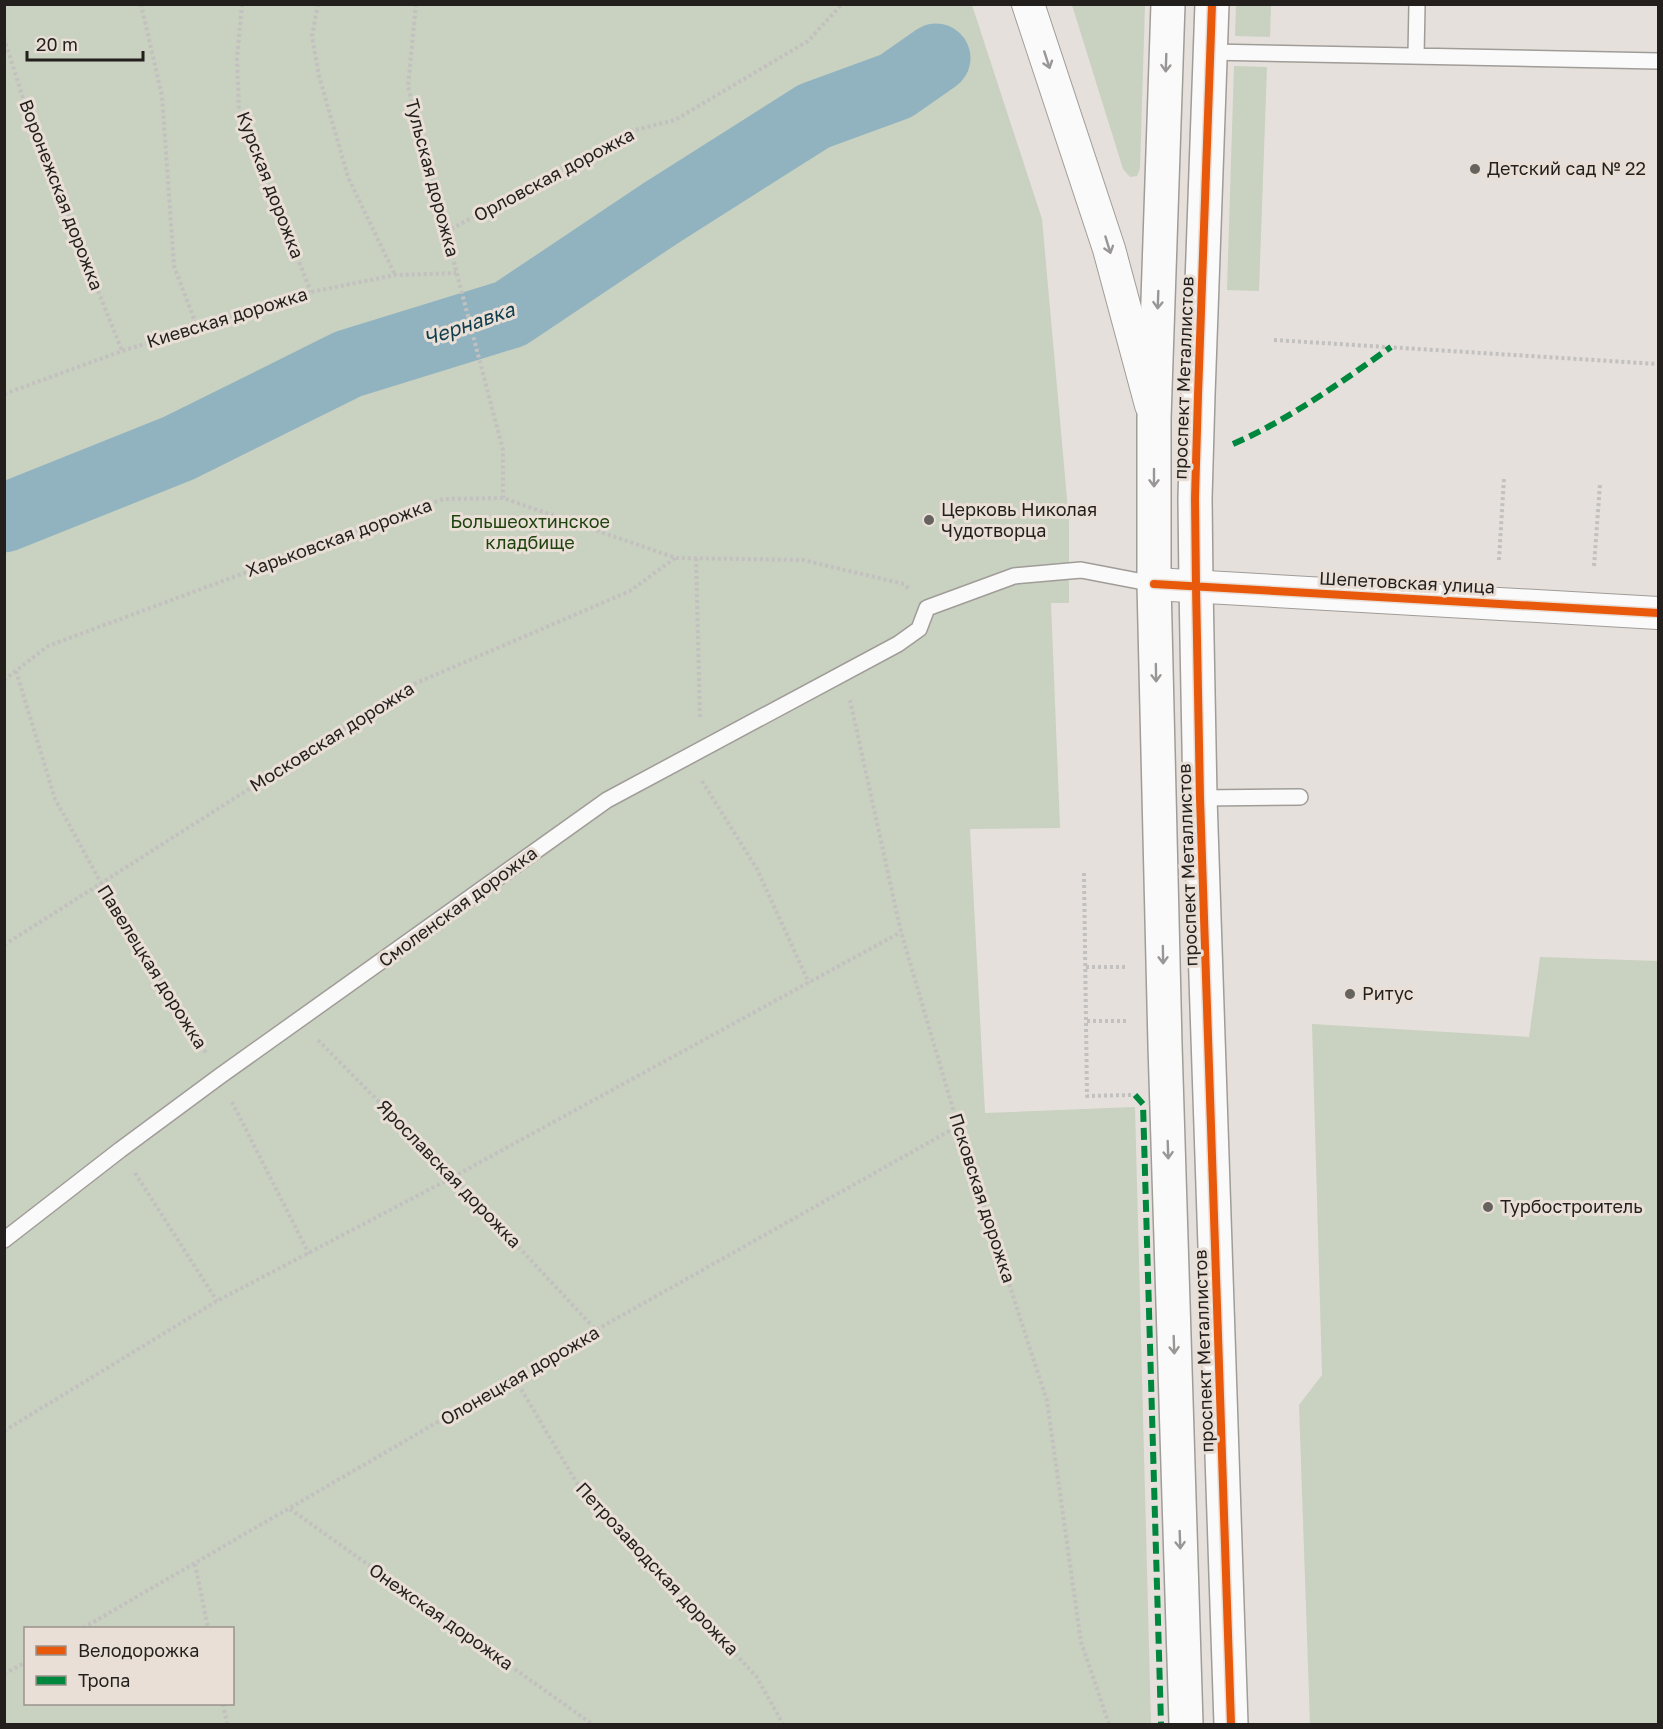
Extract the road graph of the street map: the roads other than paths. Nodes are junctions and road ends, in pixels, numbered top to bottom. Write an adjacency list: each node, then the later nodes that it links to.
1 (1028, 4): 8 (street, one-way to 8)
2 (1168, 4): 8 (street, проспект Металлистов, one-way to 8)
3 (1212, 4): 5 (street, проспект Металлистов)
4 (1417, 4): 6 (lane)
5 (1210, 52): 6 (lane); 10 (street, проспект Металлистов)
6 (1416, 56): 7 (lane)
7 (1659, 61)
8 (1154, 419): 9 (street, проспект Металлистов, one-way to 9)
9 (1154, 584): 10 (street, Шепетовская улица); 14 (lane, Смоленская дорожка); 15 (street, проспект Металлистов, one-way to 15)
10 (1196, 586): 11 (street, Шепетовская улица); 13 (street, проспект Металлистов)
11 (1659, 613)
12 (1300, 797): 13 (lane)
13 (1200, 798): 16 (street, проспект Металлистов)
14 (4, 1239)
15 (1186, 1725)
16 (1231, 1725)

